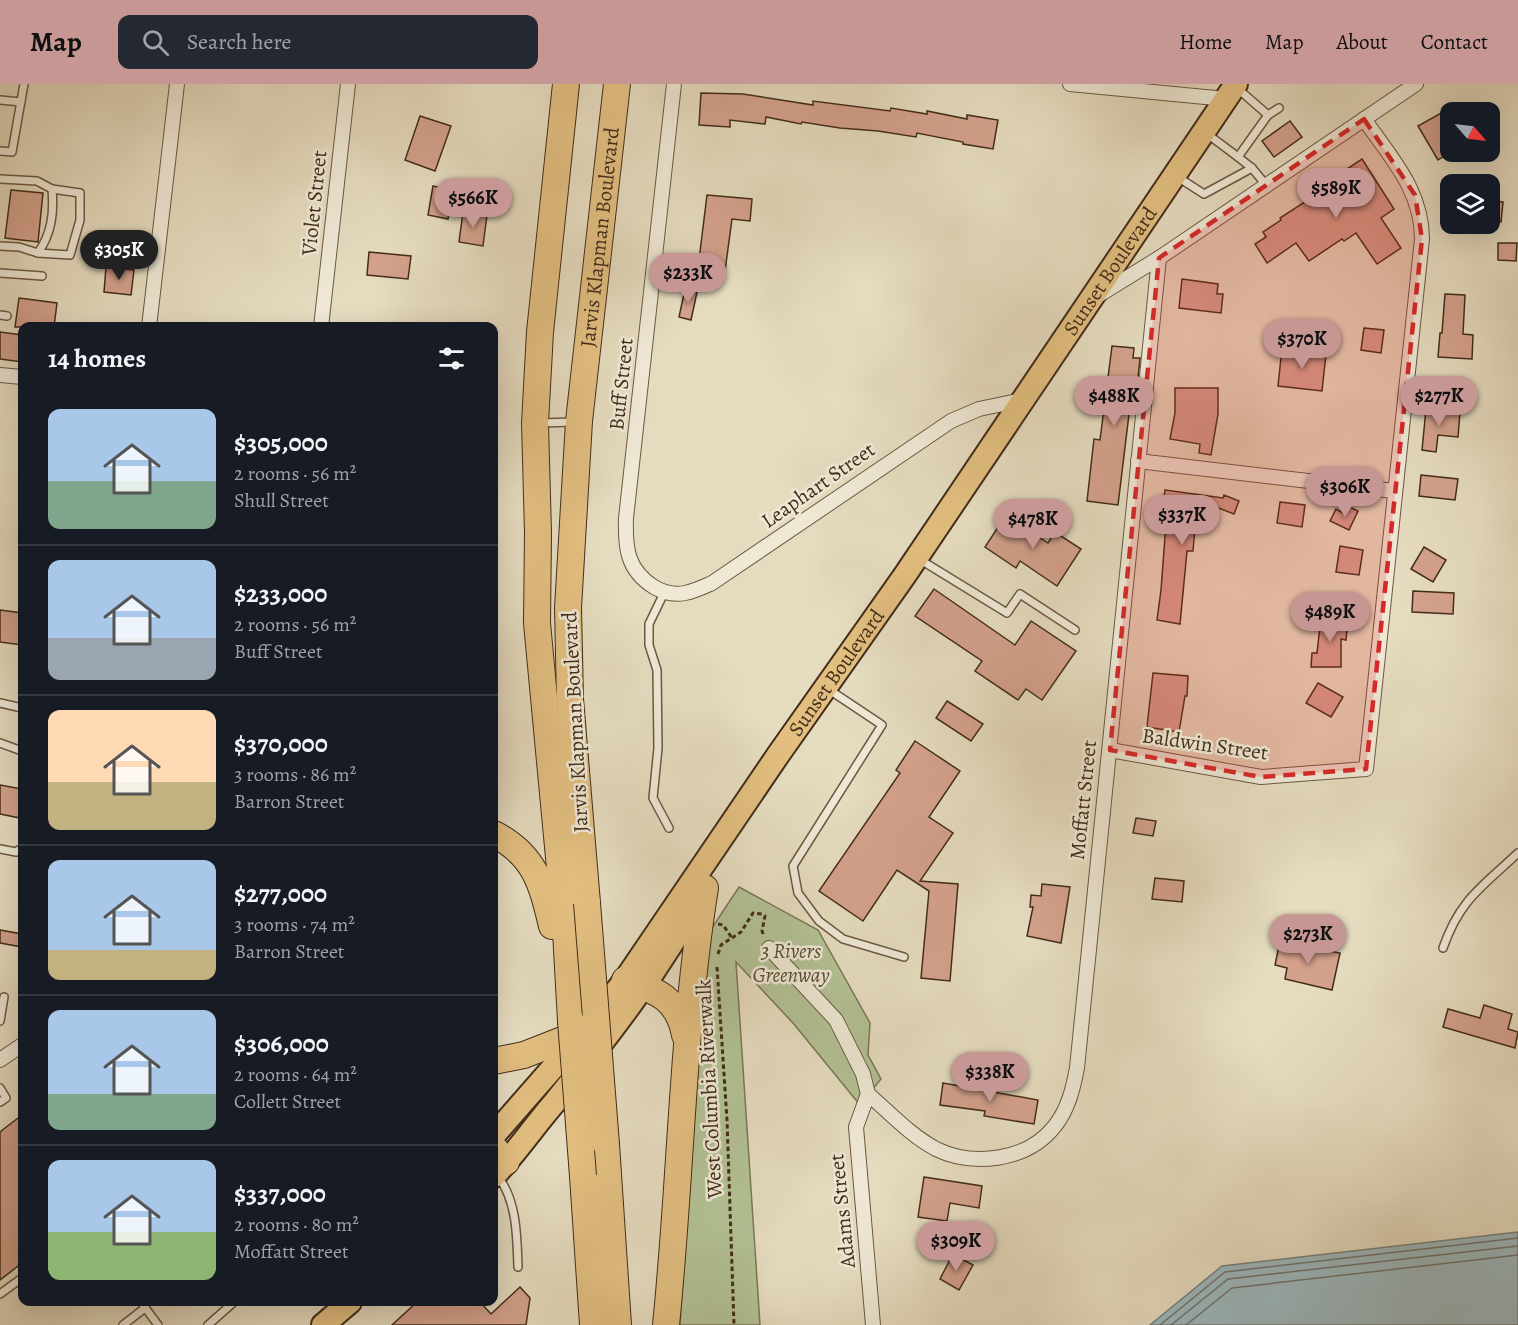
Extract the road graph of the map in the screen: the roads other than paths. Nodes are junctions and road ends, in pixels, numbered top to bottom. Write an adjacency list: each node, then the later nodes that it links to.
1 (24, 84): 11 (lane)
2 (177, 84): 29 (street)
3 (348, 84): 30 (street, Violet Street)
4 (566, 84): 35 (highway, Jarvis Klapman Boulevard)
5 (617, 84): 34 (highway, Jarvis Klapman Boulevard)
6 (674, 84): 39 (street, Buff Street)
7 (1070, 84): 9 (street)
8 (1416, 84): 14 (street)
9 (1232, 90): 13 (lane); 15 (main road, Sunset Boulevard)
10 (0, 100): 11 (lane)
11 (21, 102): 16 (lane)
12 (1279, 108): 13 (lane)
13 (1268, 115): 17 (lane)
14 (1364, 120): 21 (street); 37 (street)
15 (1204, 132): 17 (lane); 19 (main road, Sunset Boulevard)
16 (0, 152)
17 (1238, 157): 18 (lane)
18 (1252, 168): 19 (lane); 21 (lane)
19 (1175, 175): 28 (main road, Sunset Boulevard)
20 (0, 178): 22 (lane)
21 (1266, 185): 25 (street)
22 (52, 189): 24 (lane); 24 (lane)
23 (0, 246): 24 (lane)
24 (38, 253)
25 (1159, 258): 28 (street); 36 (street, Moffatt Street)
26 (0, 273): 27 (lane)
27 (42, 276)
28 (1092, 300): 33 (main road, Sunset Boulevard)
29 (150, 322)
30 (322, 322)
31 (0, 375): 32 (street)
32 (18, 377)
33 (1022, 400): 38 (main road, Sunset Boulevard); 39 (street, Leaphart Street)
34 (579, 422): 35 (lane); 84 (highway, Jarvis Klapman Boulevard, bridge)
35 (535, 423): 54 (highway, Jarvis Klapman Boulevard)
36 (1138, 461): 37 (street); 46 (street, Moffatt Street)
37 (1394, 491): 46 (street, Baldwin Street)
38 (916, 558): 40 (lane); 41 (main road, Sunset Boulevard)
39 (664, 593): 48 (lane)
40 (1076, 630)
41 (826, 687): 47 (main road, Sunset Boulevard); 57 (lane)
42 (0, 703): 43 (lane)
43 (18, 707)
44 (0, 743): 45 (lane)
45 (18, 750)
46 (1110, 750): 67 (street, Moffatt Street)
47 (778, 755): 53 (main road, Sunset Boulevard); 58 (main road, Sunset Boulevard)
48 (669, 828)
49 (498, 837): 54 (highway)
50 (0, 849): 51 (lane)
51 (18, 851)
52 (1518, 853): 56 (lane)
53 (705, 888): 58 (main road, Sunset Boulevard); 62 (highway)
54 (561, 938): 61 (highway)
55 (770, 948): 67 (street)
56 (1443, 948)
57 (904, 957)
58 (635, 983): 61 (main road, Sunset Boulevard); 62 (highway); 70 (main road, Sunset Boulevard)
59 (4, 997): 60 (lane)
60 (0, 1021)
61 (578, 1026): 65 (highway); 69 (main road, Sunset Boulevard); 83 (highway, bridge)
62 (687, 1044): 85 (highway)
63 (18, 1047): 64 (street)
64 (2, 1057)
65 (498, 1060)
66 (0, 1088): 68 (lane)
67 (868, 1094): 86 (street, Adams Street)
68 (0, 1102)
69 (498, 1130)
70 (498, 1163)
71 (498, 1171): 72 (lane)
72 (518, 1267)
73 (18, 1281): 74 (lane)
74 (0, 1294)
75 (142, 1306): 79 (lane)
76 (144, 1306): 80 (lane)
77 (229, 1306): 81 (lane)
78 (345, 1306): 82 (main road)
79 (123, 1325)
80 (159, 1325)
81 (208, 1325)
82 (323, 1325)
83 (593, 1325)
84 (618, 1325)
85 (666, 1325)
86 (873, 1325)

